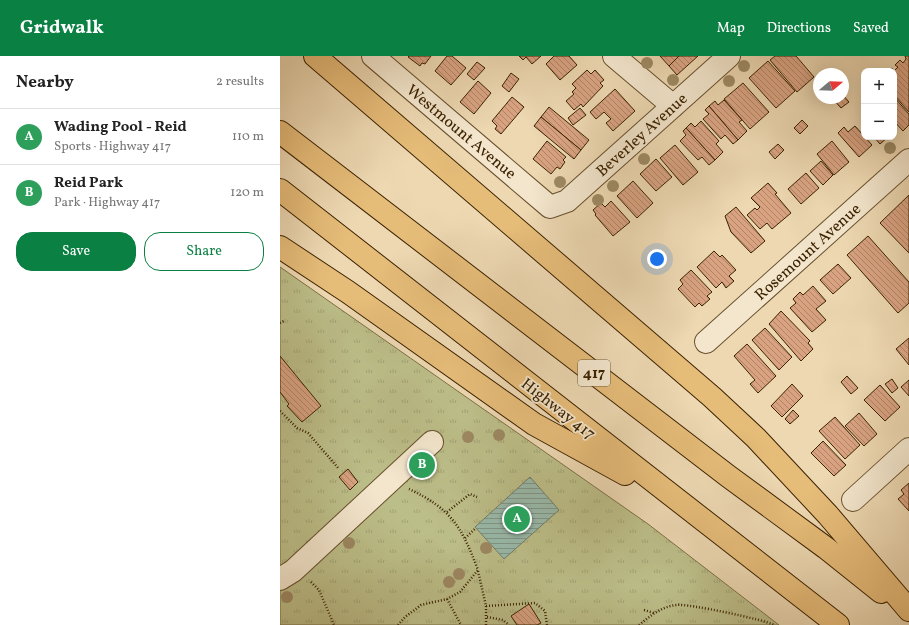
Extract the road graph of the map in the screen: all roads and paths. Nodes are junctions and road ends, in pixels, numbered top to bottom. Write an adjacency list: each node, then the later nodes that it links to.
1 (315, 56): 30 (highway)
2 (373, 56): 9 (street, Westmount Avenue)
3 (614, 56): 5 (street)
4 (729, 56): 5 (street, Beverley Avenue)
5 (673, 106): 9 (street, Beverley Avenue)
6 (280, 132): 32 (highway, 417)
7 (909, 160): 13 (street, Rosemount Avenue)
8 (280, 190): 21 (highway, Highway 417)
9 (550, 207)
10 (280, 248): 21 (highway)
11 (284, 321): 12 (path)
12 (280, 323)
13 (706, 342)
14 (280, 411): 17 (path)
15 (432, 442): 18 (street)
16 (909, 449): 20 (street)
17 (339, 469)
18 (390, 480): 22 (path); 26 (street)
19 (477, 497): 22 (path)
20 (853, 500)
21 (682, 505): 42 (highway, Highway 417)
22 (447, 512): 24 (path)
23 (476, 528): 24 (path)
24 (465, 538): 25 (path)
25 (478, 570): 27 (path); 28 (path)
26 (286, 575): 34 (path)
27 (447, 599): 35 (path); 36 (path)
28 (486, 606): 33 (path); 39 (path)
29 (644, 610): 31 (path)
30 (909, 610)
31 (655, 613): 40 (path); 41 (path)
32 (909, 613)
33 (487, 617): 37 (path); 38 (path)
34 (334, 625)
35 (398, 625)
36 (461, 625)
37 (486, 625)
38 (509, 625)
39 (547, 625)
40 (639, 625)
41 (774, 625)
42 (838, 625)

